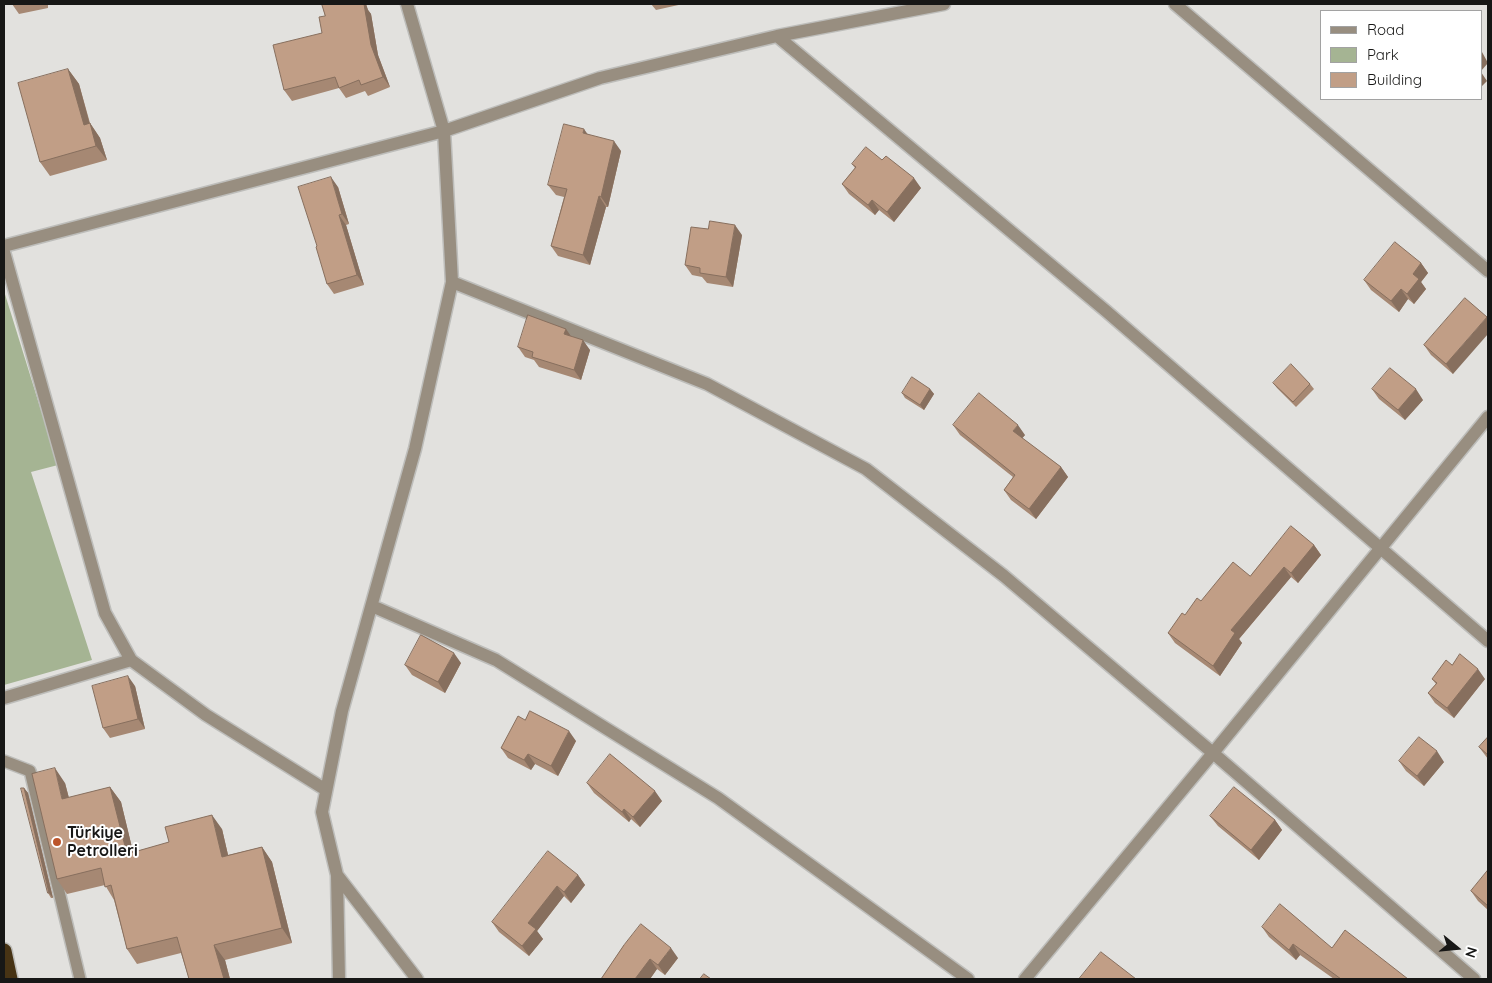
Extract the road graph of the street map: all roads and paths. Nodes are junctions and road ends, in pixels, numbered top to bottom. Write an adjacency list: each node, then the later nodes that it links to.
1 (407, 4): 5 (street)
2 (944, 4): 4 (street)
3 (1175, 4): 8 (street)
4 (777, 36): 5 (street); 11 (street)
5 (444, 131): 6 (street); 9 (street)
6 (4, 246)
7 (4, 252): 14 (street)
8 (1488, 271)
9 (452, 282): 12 (street); 16 (street)
10 (1488, 417): 11 (street)
11 (1381, 548): 13 (street); 16 (street)
12 (372, 606): 18 (street); 25 (street)
13 (1488, 640)
14 (131, 660): 15 (street); 18 (street)
15 (4, 698)
16 (1213, 753): 26 (street); 27 (street)
17 (4, 761): 22 (lane)
18 (326, 790): 19 (street)
19 (336, 875): 23 (street); 24 (street)
20 (4, 951): 21 (highway)
21 (10, 979)
22 (80, 979)
23 (339, 979)
24 (417, 979)
25 (968, 979)
26 (1025, 979)
27 (1474, 979)

